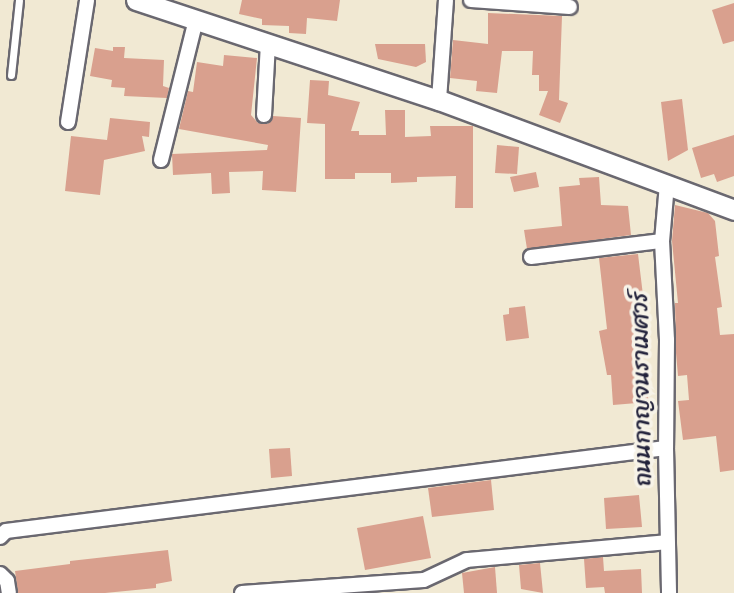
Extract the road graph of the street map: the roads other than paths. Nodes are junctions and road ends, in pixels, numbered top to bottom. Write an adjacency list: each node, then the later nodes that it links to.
1 (19, 0): 9 (lane)
2 (87, 0): 12 (street)
3 (136, 0): 7 (street)
4 (446, 0): 10 (street)
5 (471, 0): 6 (street)
6 (570, 7)
7 (196, 20): 8 (street); 13 (street)
8 (268, 43): 10 (street); 11 (street)
9 (11, 75)
10 (439, 100): 14 (street)
11 (264, 115)
12 (68, 122)
13 (161, 160)
14 (667, 184): 15 (street); 16 (street, ถนนกาญจนราเมศวร์)
15 (734, 210)
16 (662, 241): 17 (street); 18 (street, ถนนกาญจนราเมศวร์)
17 (531, 257)
18 (666, 448): 19 (street); 20 (street, ถนนกาญจนราเมศวร์)
19 (0, 537)
20 (667, 542): 23 (street); 24 (street, ถนนกาญจนราเมศวร์)
21 (0, 574): 22 (street)
22 (9, 593)
23 (242, 593)
24 (669, 593)

